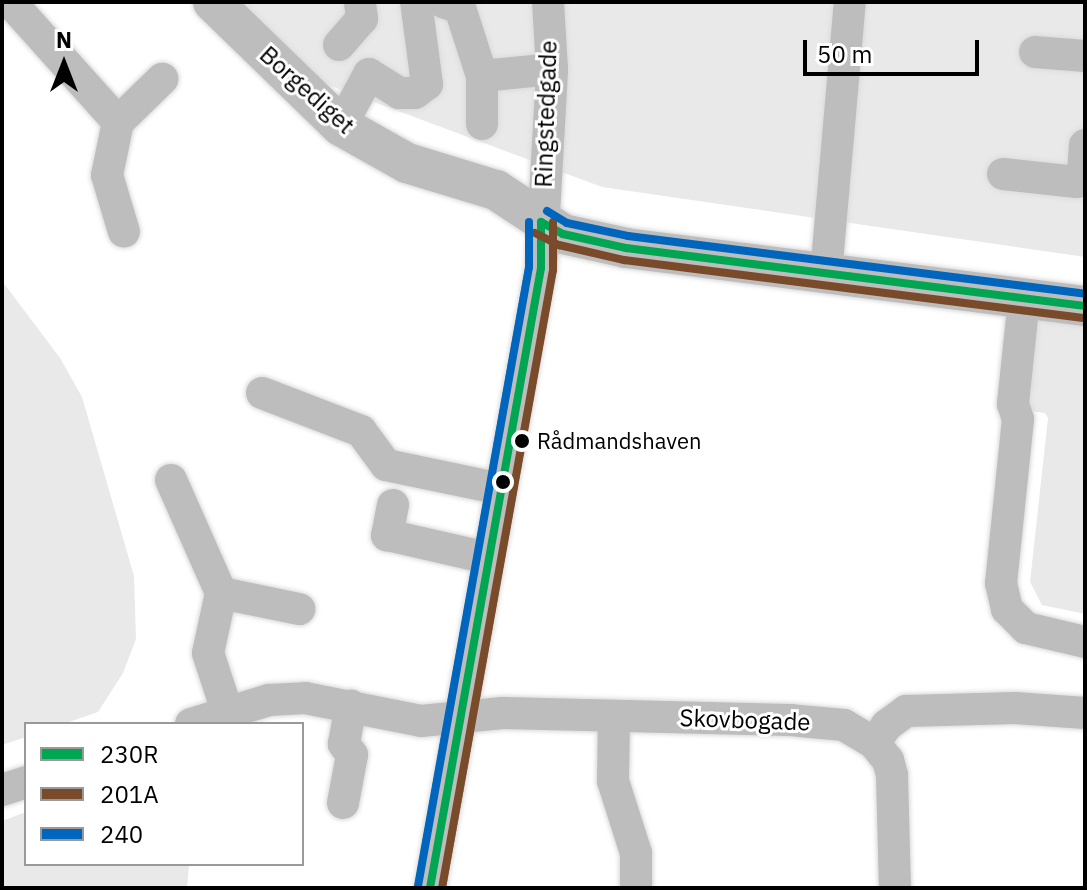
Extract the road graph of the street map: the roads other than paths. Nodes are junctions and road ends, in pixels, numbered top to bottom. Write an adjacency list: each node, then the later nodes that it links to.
1 (213, 2): 16 (main road, Borgediget)
2 (360, 2): 8 (street)
3 (416, 2): 16 (street)
4 (443, 2): 12 (street)
5 (548, 2): 11 (street, Ringstedgade)
6 (850, 2): 21 (street)
7 (11, 7): 14 (street)
8 (339, 45)
9 (1035, 52): 10 (street)
10 (1085, 56)
11 (552, 69): 12 (street); 19 (street, Ringstedgade)
12 (482, 76): 15 (street)
13 (162, 79): 14 (street)
14 (118, 122): 20 (street)
15 (482, 124)
16 (341, 126): 19 (main road, Borgediget)
17 (1085, 145): 18 (street)
18 (1003, 174)
19 (541, 222): 21 (main road, Borgediget); 26 (street, Ringstedgade)
20 (124, 232)
21 (826, 274): 22 (main road, Borgediget)
22 (1024, 299): 23 (main road, Borgediget); 31 (street)
23 (1085, 306)
24 (262, 393): 26 (street)
25 (171, 480): 29 (street)
26 (501, 489): 28 (street, Ringstedgade)
27 (393, 505): 28 (street)
28 (488, 558): 35 (street, Ringstedgade)
29 (221, 593): 30 (street); 33 (street)
30 (299, 609)
31 (1085, 642)
32 (351, 706): 33 (street); 35 (street); 41 (street)
33 (227, 711): 37 (street)
34 (1085, 713): 38 (street)
35 (461, 716): 36 (street, Skovbogade); 42 (street, Ringstedgade)
36 (614, 717): 38 (street, Skovbogade); 43 (street)
37 (197, 722)
38 (874, 743): 44 (street)
39 (24, 783): 40 (street)
40 (2, 790)
41 (343, 803)
42 (430, 888)
43 (636, 888)
44 (895, 888)

